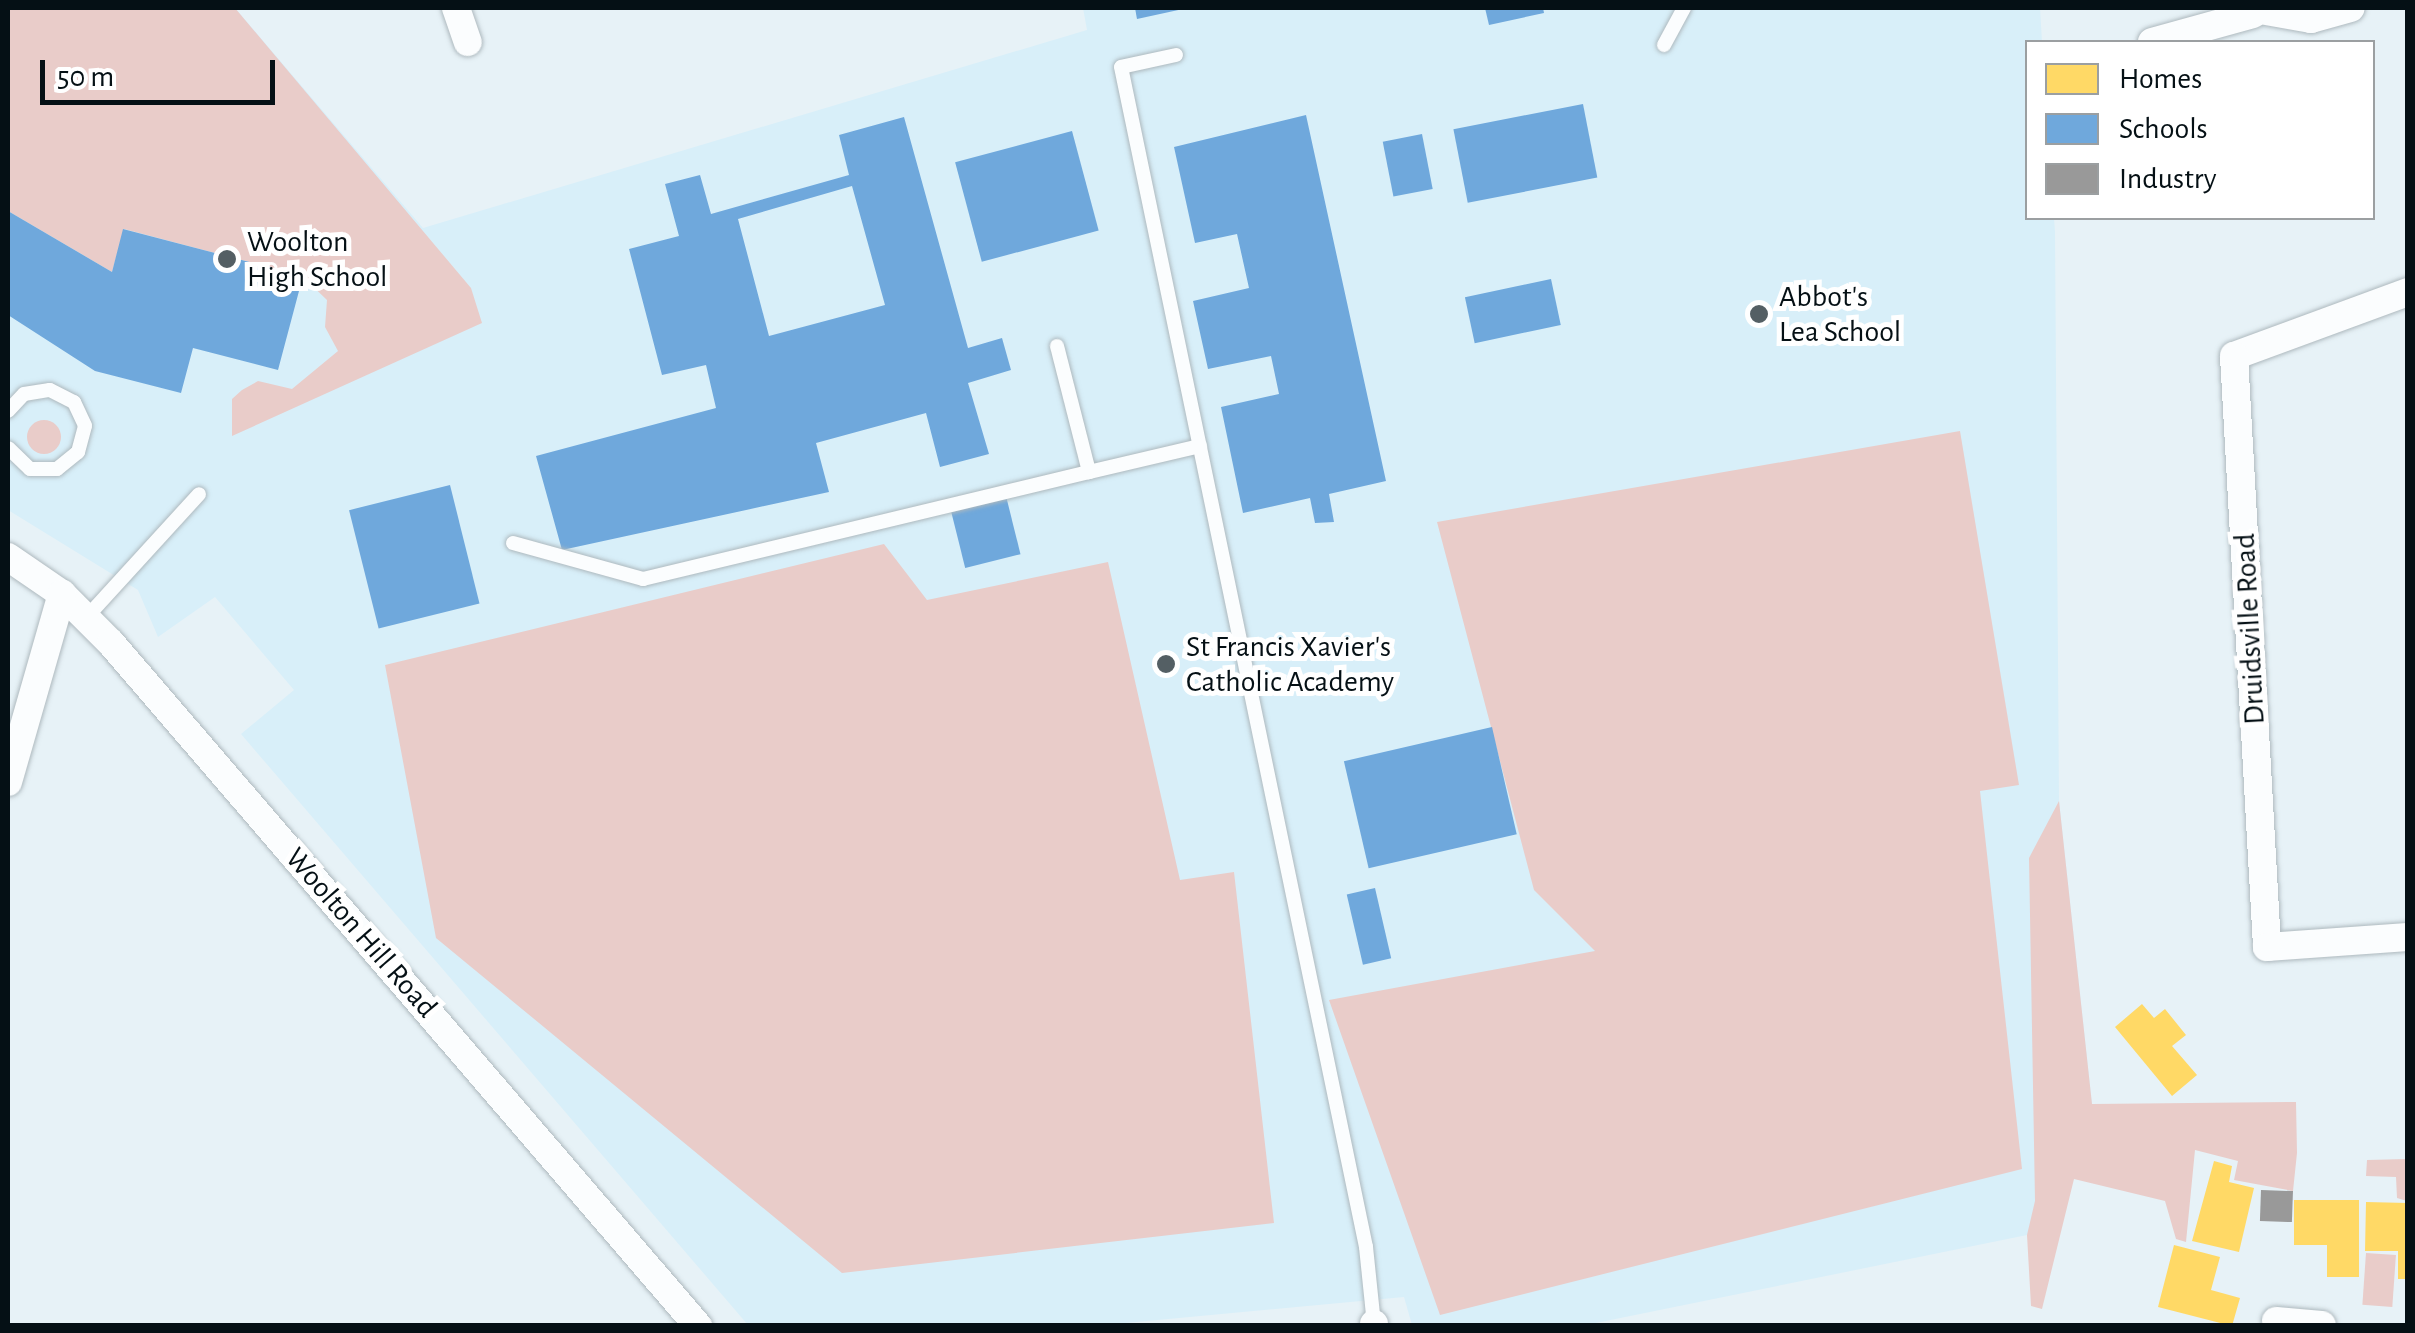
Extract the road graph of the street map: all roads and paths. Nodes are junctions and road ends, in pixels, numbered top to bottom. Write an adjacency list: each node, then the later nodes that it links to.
1 (456, 8): 6 (street)
2 (1684, 8): 7 (lane)
3 (2350, 8): 4 (street)
4 (2251, 10): 5 (street)
5 (2158, 40)
6 (468, 42)
7 (1664, 45)
8 (1176, 54): 12 (lane)
9 (2408, 292): 21 (street, Druidsville Road)
10 (1058, 346): 14 (lane)
11 (10, 404): 13 (lane)
12 (1200, 446): 14 (lane); 23 (lane)
13 (8, 448)
14 (1089, 472): 16 (lane)
15 (199, 494): 19 (lane)
16 (513, 543)
17 (8, 557): 18 (street, Woolton Hill Road)
18 (62, 594): 19 (street, Woolton Hill Road); 20 (street)
19 (86, 619): 25 (street, Woolton Hill Road)
20 (8, 782)
21 (2408, 937)
22 (2276, 1321): 24 (street)
23 (1374, 1325)
24 (2322, 1325): 26 (street)
25 (698, 1326)
26 (2332, 1326)

